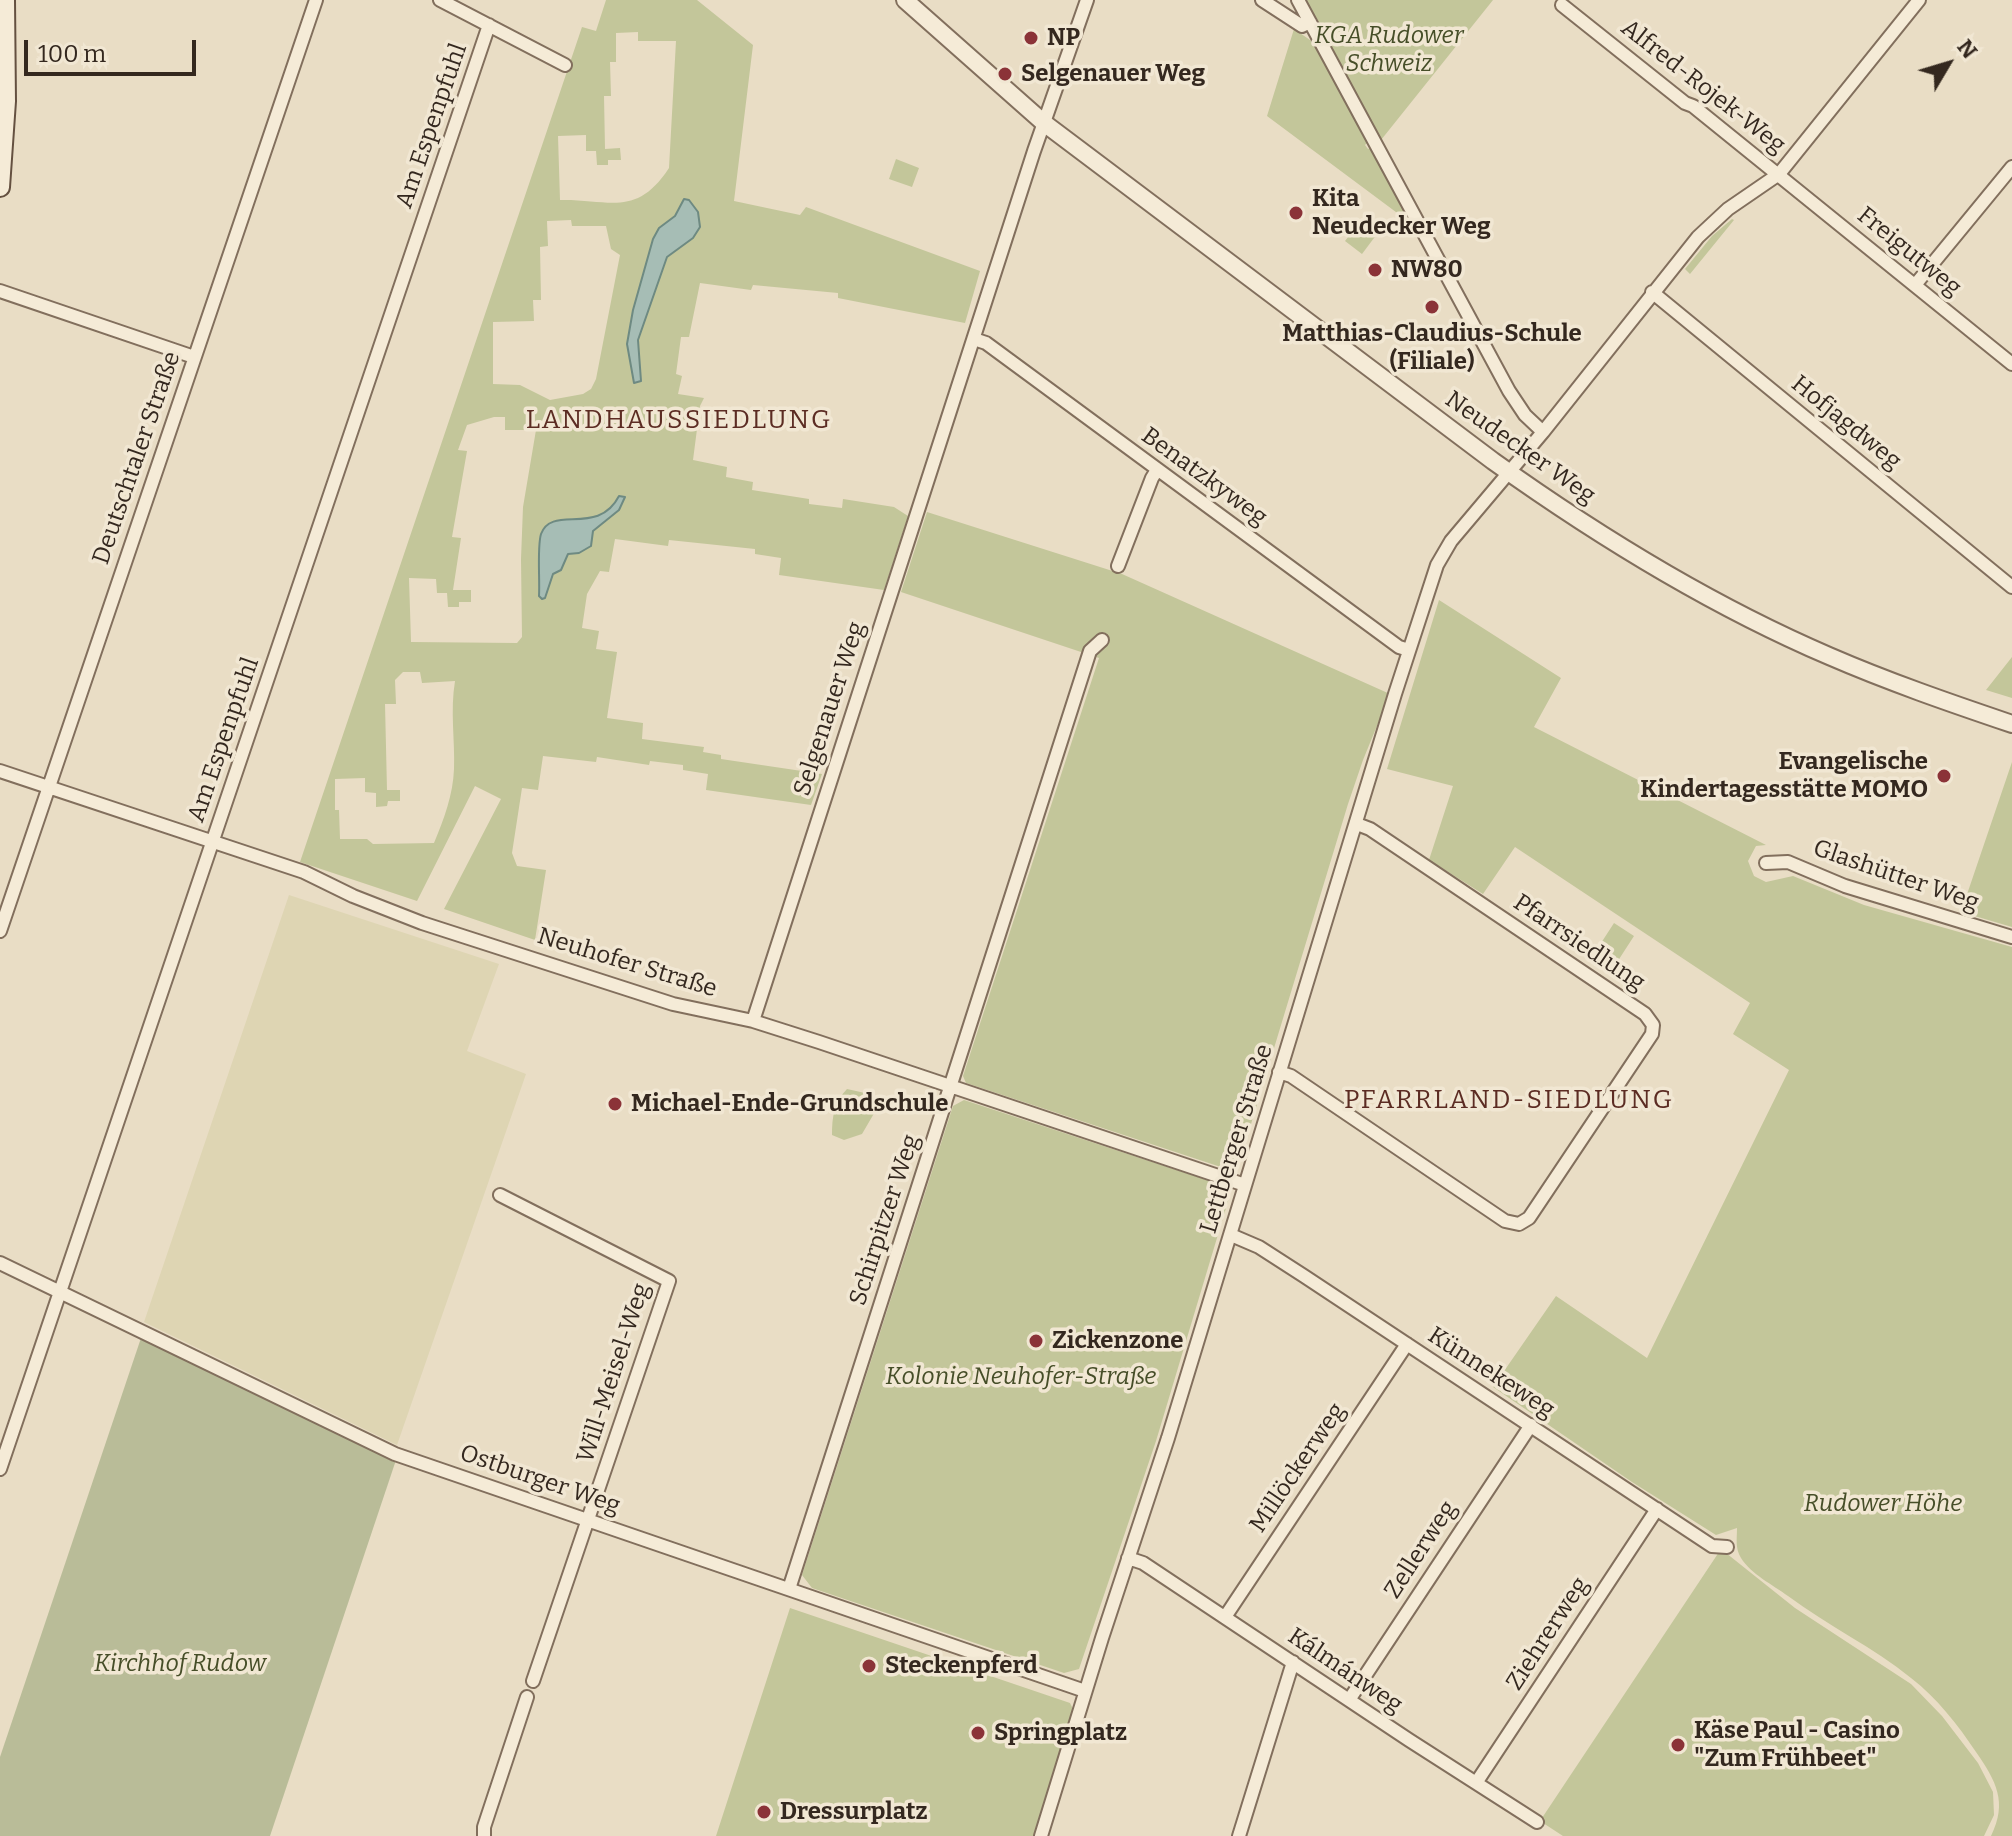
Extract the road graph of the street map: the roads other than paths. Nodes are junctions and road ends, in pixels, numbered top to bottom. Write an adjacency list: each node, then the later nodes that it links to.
1 (5, 0): 12 (main road)
2 (316, 0): 22 (street, Deutschtaler Straße)
3 (440, 0): 11 (street)
4 (905, 0): 14 (street, Neudecker Weg)
5 (1087, 0): 14 (street, Selgenauer Weg)
6 (1262, 0): 10 (street)
7 (1298, 0): 10 (street)
8 (1919, 0): 16 (street, Lettberger Straße)
9 (1562, 5): 16 (street, Alfred-Rojek-Weg)
10 (1310, 22): 24 (street)
11 (489, 25): 13 (street); 35 (street, Am Espenpfuhl)
12 (3, 52): 17 (main road)
13 (565, 65)
14 (1044, 123): 21 (street, Selgenauer Weg); 26 (street, Neudecker Weg)
15 (2012, 167): 18 (street)
16 (1779, 174): 18 (street, Freigutweg); 20 (street, Lettberger Straße)
17 (0, 187)
18 (1915, 285): 23 (street, Freigutweg)
19 (0, 291): 22 (street)
20 (1652, 292): 24 (street, Lettberger Straße); 28 (street, Hofjagdweg)
21 (974, 339): 25 (street, Benatzkyweg); 39 (street, Selgenauer Weg)
22 (194, 357): 33 (street, Deutschtaler Straße)
23 (2012, 364)
24 (1543, 432): 26 (street, Lettberger Straße)
25 (1157, 470): 27 (street); 30 (street, Benatzkyweg)
26 (1509, 472): 30 (street, Lettberger Straße); 31 (street, Neudecker Weg)
27 (1118, 566)
28 (2012, 587)
29 (1102, 640): 41 (street, Schirpitzer Weg)
30 (1409, 650): 34 (street, Lettberger Straße)
31 (2012, 724)
32 (0, 771): 33 (street, Neuhofer Straße)
33 (49, 788): 35 (street, Neuhofer Straße); 37 (street, Deutschtaler Straße)
34 (1357, 824): 40 (street, Lettberger Straße); 40 (street, Pfarrsiedlung)
35 (212, 842): 39 (street, Neuhofer Straße); 46 (street, Am Espenpfuhl)
36 (1766, 863): 38 (street, Glashütter Weg)
37 (0, 931)
38 (2012, 937)
39 (753, 1021): 41 (street, Neuhofer Straße)
40 (1279, 1072): 42 (street, Lettberger Straße)
41 (951, 1087): 42 (street, Neuhofer Straße); 54 (street, Schirpitzer Weg)
42 (1245, 1185): 44 (street, Lettberger Straße)
43 (500, 1195): 51 (street, Will-Meisel-Weg)
44 (1231, 1235): 47 (street, Künnekeweg); 53 (street, Lettberger Straße)
45 (0, 1263): 46 (street, Ostburger Weg)
46 (60, 1292): 49 (street, Am Espenpfuhl); 51 (street, Ostburger Weg)
47 (1407, 1344): 48 (street, Künnekeweg); 55 (street, Millöckerweg)
48 (1531, 1425): 50 (street, Künnekeweg); 60 (street, Zellerweg)
49 (0, 1469)
50 (1657, 1509): 52 (street, Künnekeweg); 61 (street, Ziehrerweg)
51 (588, 1520): 54 (street, Ostburger Weg); 57 (street)
52 (1727, 1547)
53 (1128, 1558): 55 (street, Kálmánweg); 58 (street, Lettberger Straße)
54 (789, 1589): 58 (street, Ostburger Weg)
55 (1225, 1617): 56 (street, Kálmánweg)
56 (1293, 1662): 60 (street, Kálmánweg); 65 (street)
57 (533, 1681)
58 (1085, 1691): 64 (street, Lettberger Straße)
59 (527, 1697): 63 (street)
60 (1349, 1700): 61 (street, Kálmánweg)
61 (1476, 1783): 62 (street, Kálmánweg)
62 (1537, 1822)
63 (484, 1836)
64 (1041, 1836)
65 (1239, 1836)

